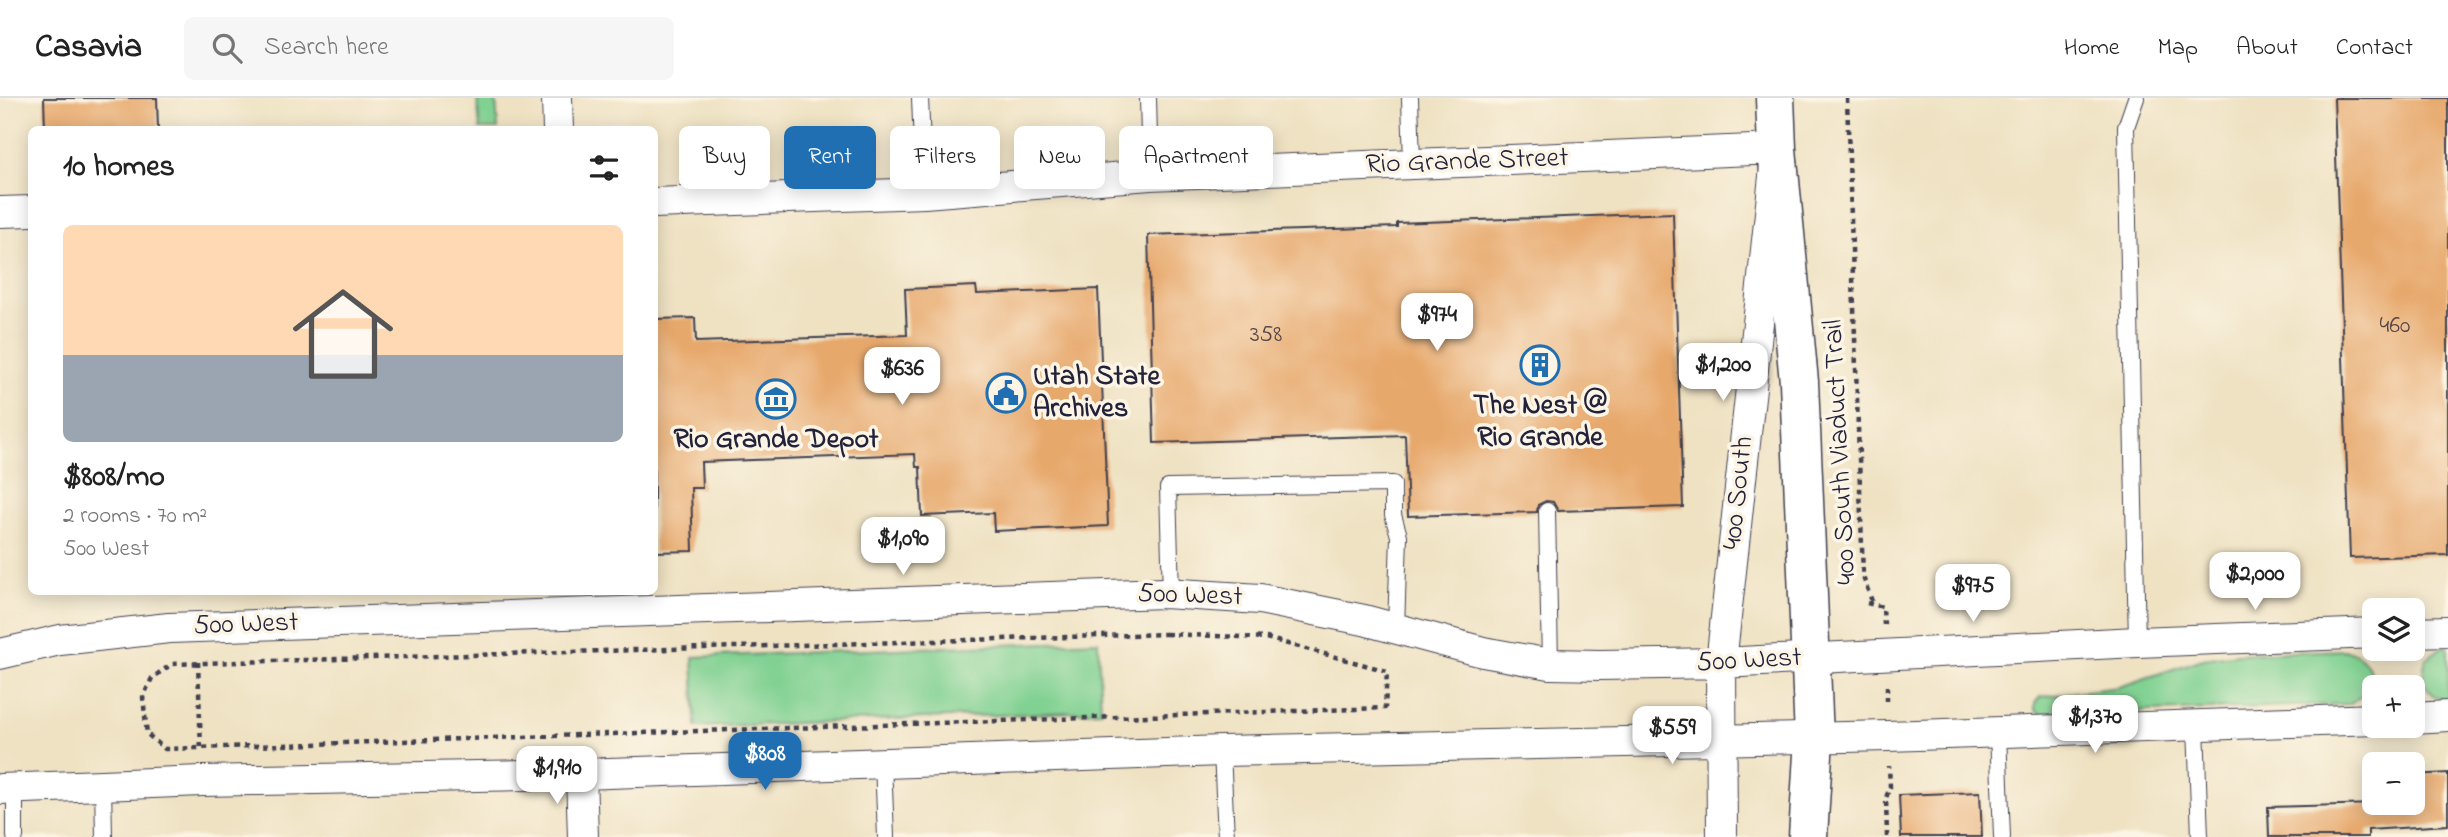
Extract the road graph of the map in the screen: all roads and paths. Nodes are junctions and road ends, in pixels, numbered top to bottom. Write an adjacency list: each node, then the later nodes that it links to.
1 (557, 98): 8 (street)
2 (920, 98): 14 (lane)
3 (1148, 98): 9 (lane)
4 (1410, 98): 11 (lane)
5 (1775, 98): 10 (main road, 400 South)
6 (1847, 98): 26 (path, 400 South Viaduct Trail)
7 (2136, 98): 24 (lane)
8 (558, 126)
9 (1149, 126)
10 (1777, 149): 11 (street, Rio Grande Street); 28 (main road, 400 South); 30 (street, 400 South)
11 (1412, 164): 12 (street, Rio Grande Street)
12 (1273, 170)
13 (1119, 177): 14 (street, Rio Grande Street)
14 (923, 193): 15 (street, Rio Grande Street)
15 (658, 203)
16 (28, 211): 17 (street)
17 (0, 212)
18 (1547, 511): 31 (lane)
19 (1171, 594): 20 (street, 500 West); 20 (lane); 25 (street, 500 West)
20 (1396, 629): 31 (street, 500 West)
21 (2448, 631): 22 (street)
22 (2425, 632)
23 (2362, 633): 24 (street, 500 West)
24 (2137, 642): 26 (street, 500 West)
25 (0, 654)
26 (1885, 654): 28 (street, 500 West); 37 (path, 400 South Viaduct Trail)
27 (198, 655): 29 (path)
28 (1811, 658): 30 (street, 500 West); 38 (main road, 400 South)
29 (198, 663): 40 (path); 40 (path); 40 (path)
30 (1721, 663): 31 (street, 500 West); 39 (street, 400 South)
31 (1550, 664)
32 (2448, 716): 33 (street)
33 (2425, 717)
34 (2362, 720): 35 (street)
35 (2196, 726): 36 (street); 57 (lane)
36 (1998, 732): 37 (street); 56 (lane)
37 (1888, 736): 38 (street); 55 (path, 400 South Viaduct Trail)
38 (1814, 737): 39 (street); 53 (main road, 400 South); 54 (main road, 400 South)
39 (1722, 740): 41 (street); 52 (street, 400 South)
40 (201, 748): 42 (path)
41 (1222, 751): 43 (street); 51 (lane)
42 (202, 757)
43 (883, 763): 44 (street); 50 (lane)
44 (580, 774): 45 (street); 49 (street)
45 (103, 784): 46 (street); 48 (lane)
46 (7, 789): 47 (lane)
47 (15, 837)
48 (104, 837)
49 (583, 837)
50 (886, 837)
51 (1226, 837)
52 (1722, 837)
53 (1808, 837)
54 (1829, 837)
55 (1887, 837)
56 (2002, 837)
57 (2200, 837)

